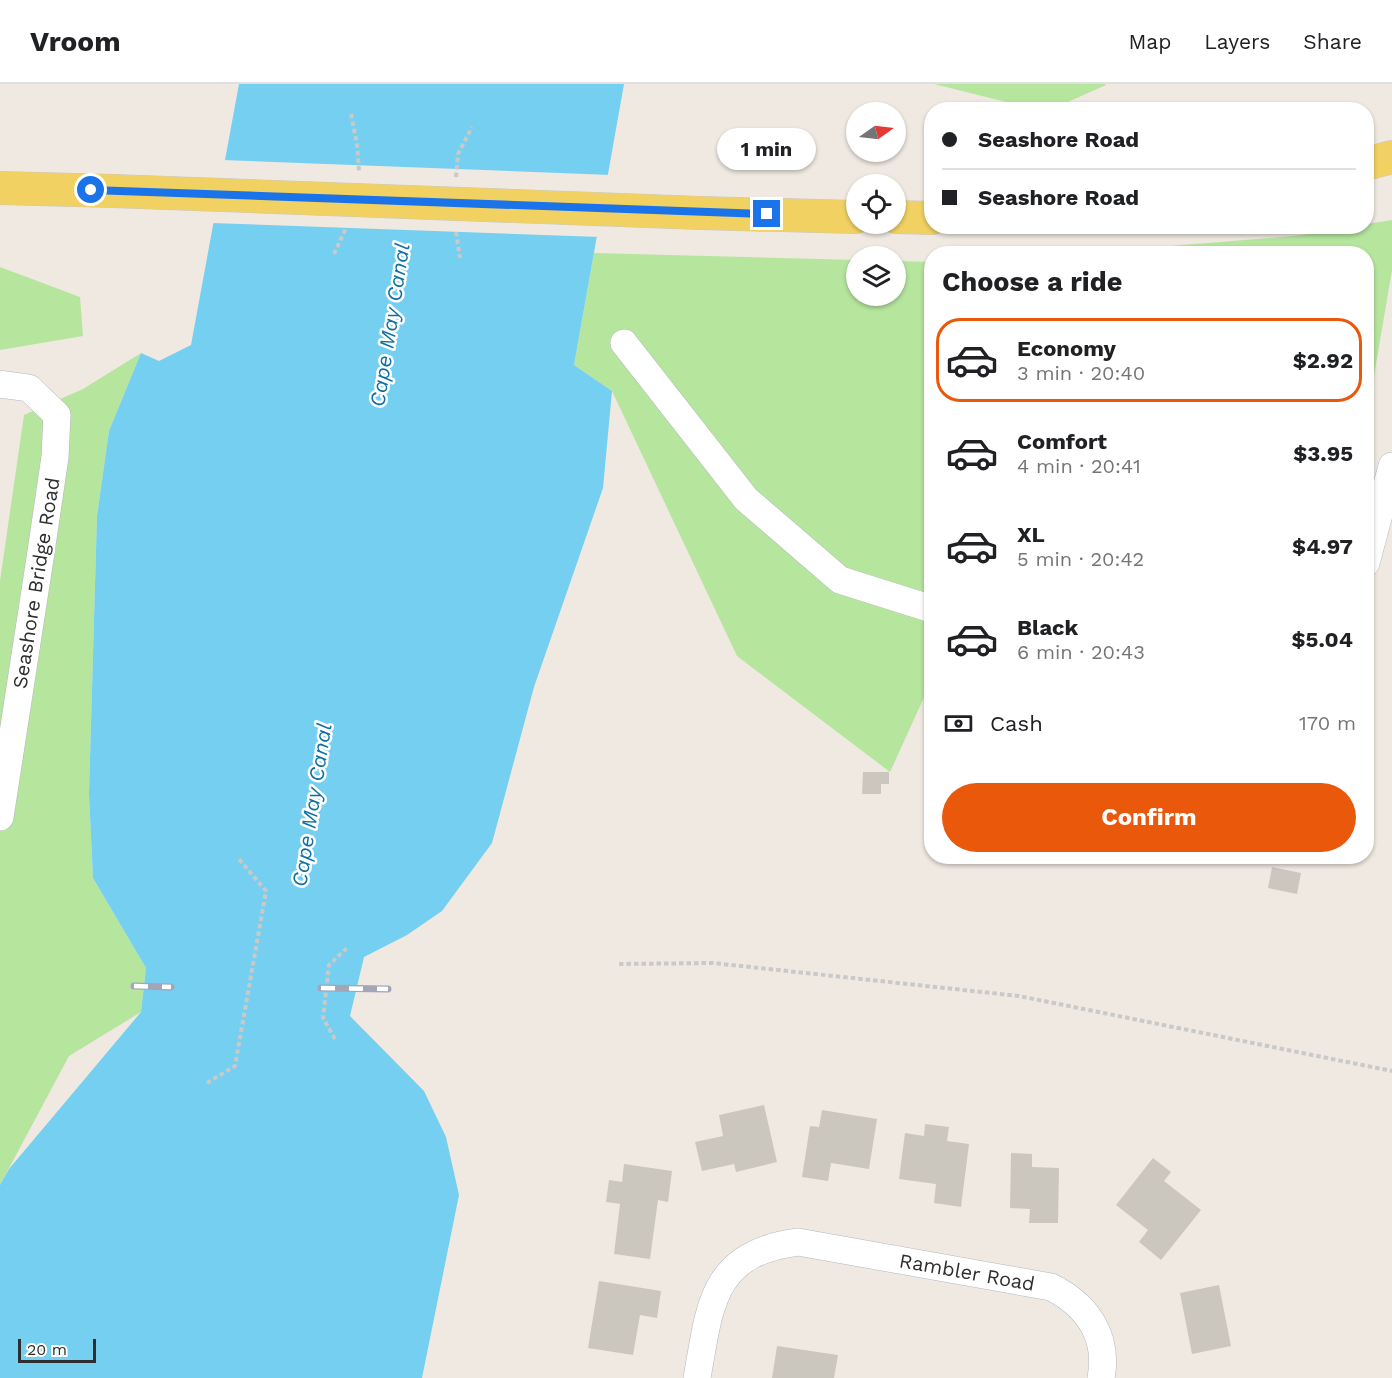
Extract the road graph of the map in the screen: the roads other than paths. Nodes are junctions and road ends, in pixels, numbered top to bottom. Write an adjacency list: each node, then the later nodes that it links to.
1 (1392, 157): 2 (main road)
2 (1374, 162)
3 (0, 188): 4 (main road, bridge)
4 (846, 217)
5 (906, 218): 6 (main road)
6 (924, 218)
7 (624, 344): 11 (street)
8 (0, 384): 12 (street, Seashore Bridge Road)
9 (1392, 466): 10 (street)
10 (1374, 533)
11 (924, 606)
12 (0, 817)
13 (697, 1378): 14 (street, Rambler Road)
14 (1101, 1378)

